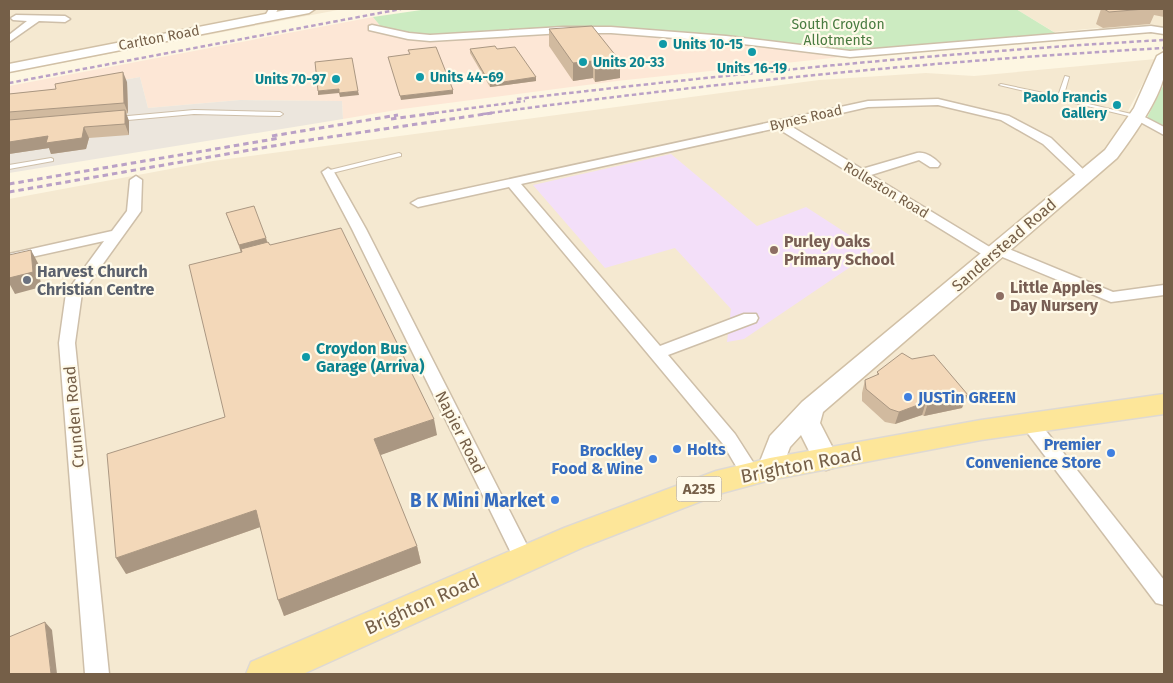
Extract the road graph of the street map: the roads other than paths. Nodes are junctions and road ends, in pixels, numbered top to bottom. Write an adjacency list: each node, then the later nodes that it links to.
1 (309, 9): 2 (main road, Carlton Road)
2 (272, 13): 12 (main road, Carlton Road)
3 (16, 18): 4 (street)
4 (37, 18): 5 (street); 10 (street)
5 (65, 19)
6 (1151, 20): 7 (street)
7 (1164, 22)
8 (372, 28): 9 (street)
9 (1164, 31)
10 (9, 39)
11 (1164, 56): 17 (main road, Sanderstead Road)
12 (9, 68)
13 (1067, 77): 15 (lane)
14 (1001, 84): 15 (lane)
15 (1060, 98): 17 (lane)
16 (280, 114): 18 (lane)
17 (1137, 116): 20 (street); 27 (main road, Sanderstead Road)
18 (106, 119)
19 (779, 124): 26 (street, Rolleston Road); 27 (street, Bynes Road); 29 (street, Bynes Road)
20 (1164, 132)
21 (400, 155): 25 (lane)
22 (51, 160): 24 (lane)
23 (934, 164): 26 (street)
24 (9, 167)
25 (328, 172): 42 (street, Napier Road)
26 (860, 174): 32 (street, Rolleston Road)
27 (1084, 176): 32 (main road, Sanderstead Road)
28 (136, 180): 31 (street, Crunden Road)
29 (512, 182): 30 (street, Bynes Road); 36 (street)
30 (418, 203)
31 (115, 235): 33 (street); 44 (street, Crunden Road)
32 (996, 253): 34 (street, Rolleston Road); 38 (main road, Sanderstead Road)
33 (9, 258)
34 (1164, 290)
35 (750, 318): 36 (street)
36 (657, 353): 41 (street)
37 (1164, 404): 39 (main road, Brighton Road / A235)
38 (811, 408): 40 (main road); 41 (main road, Sanderstead Road)
39 (1029, 422): 40 (main road, Brighton Road / A235); 43 (street)
40 (826, 460): 41 (main road, Brighton Road / A235)
41 (760, 471): 42 (main road, Brighton Road / A235)
42 (524, 559): 45 (main road, Brighton Road / A235)
43 (1164, 596)
44 (97, 674)
45 (264, 674)

